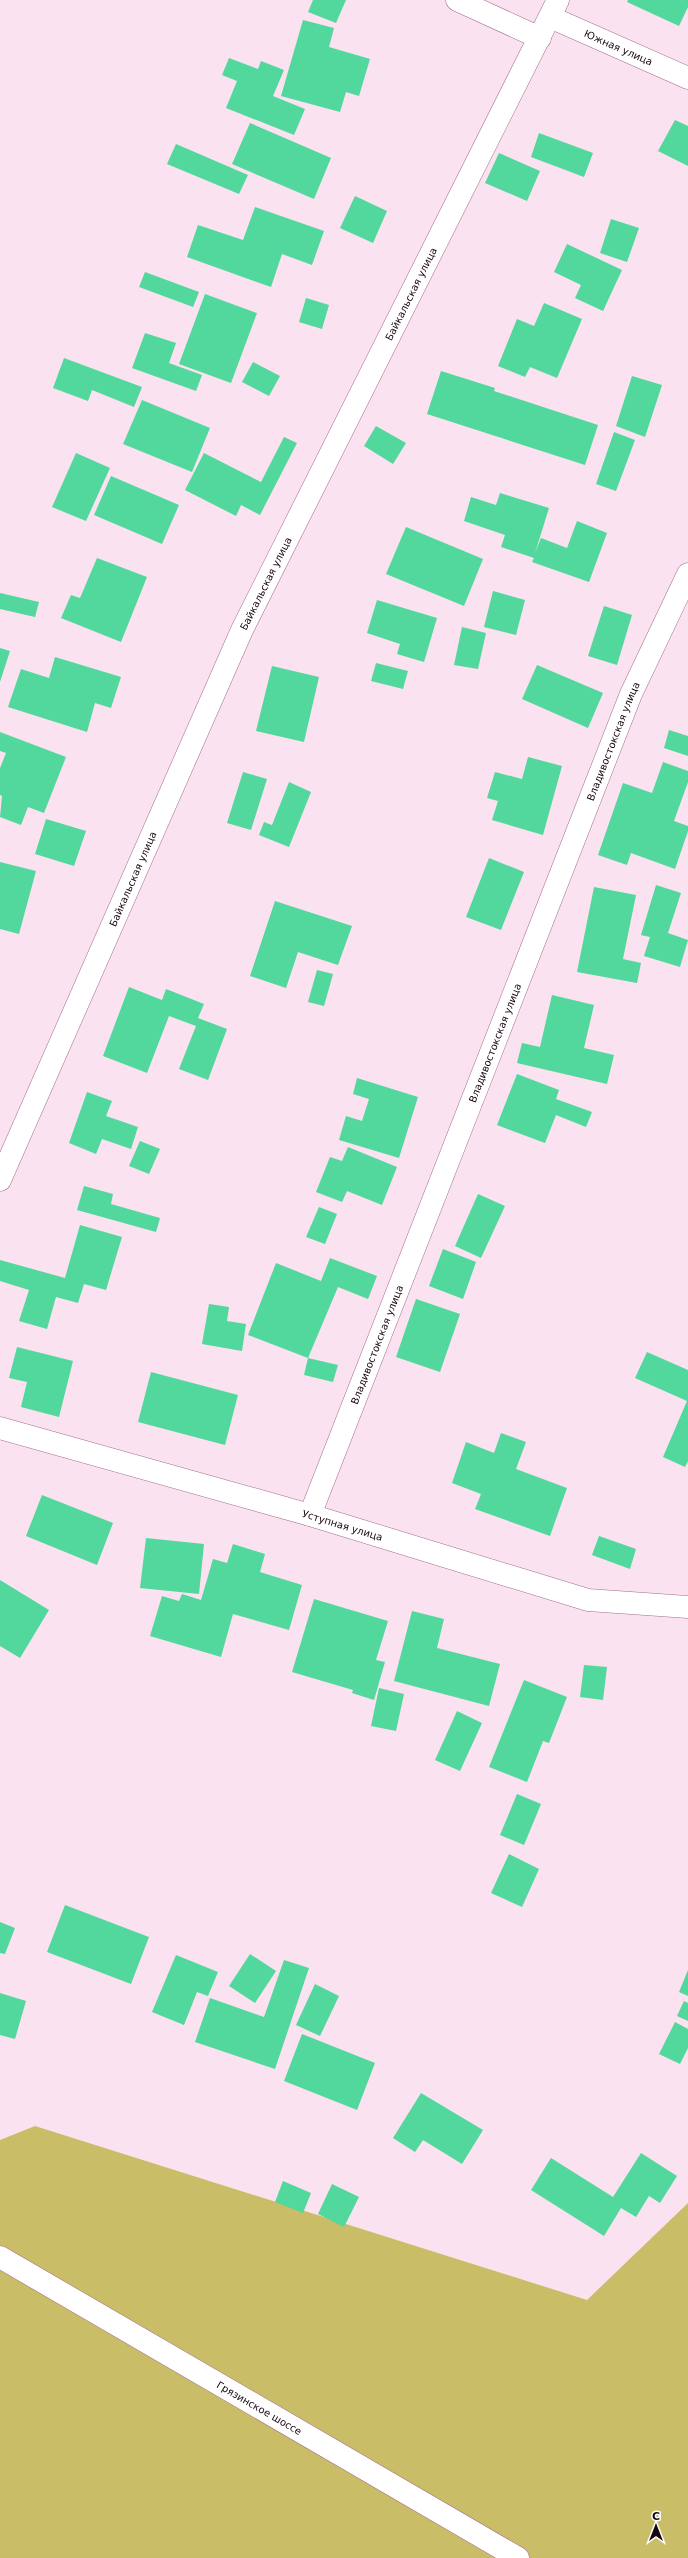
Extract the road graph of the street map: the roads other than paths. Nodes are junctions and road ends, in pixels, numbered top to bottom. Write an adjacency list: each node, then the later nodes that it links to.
1 (457, 0): 3 (street)
2 (554, 8): 3 (street, Байкальская улица); 4 (street, Южная улица)
3 (540, 38): 6 (street, Байкальская улица)
4 (688, 78)
5 (688, 574): 8 (street, Владивостокская улица)
6 (0, 1180)
7 (0, 1428): 8 (street, Уступная улица)
8 (310, 1515): 9 (street, Уступная улица)
9 (688, 1607)
10 (0, 2257): 11 (street, Грязинское шоссе)
11 (518, 2558)

